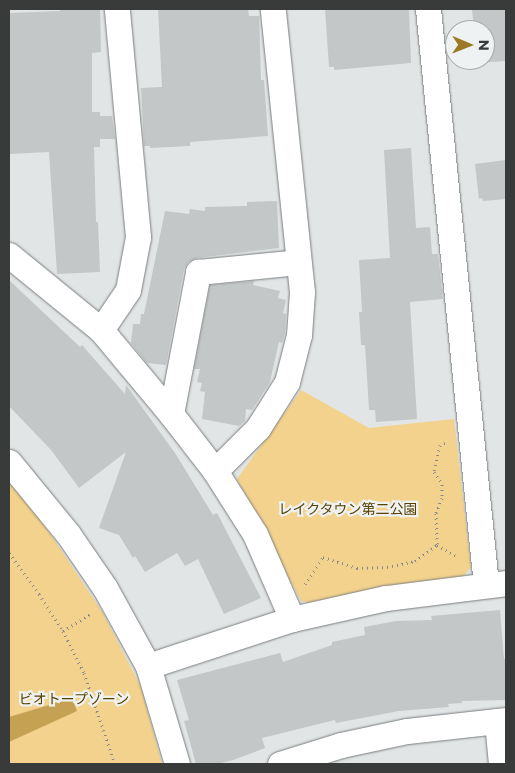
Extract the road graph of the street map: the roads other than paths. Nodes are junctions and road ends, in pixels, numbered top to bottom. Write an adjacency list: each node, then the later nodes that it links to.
1 (118, 9): 6 (street)
2 (272, 9): 5 (street)
3 (428, 9): 10 (street)
4 (9, 255): 6 (street)
5 (298, 262): 7 (street); 9 (street)
6 (101, 330): 7 (street)
7 (172, 414): 9 (street)
8 (9, 462): 12 (street)
9 (215, 472): 11 (street)
10 (496, 584): 11 (street)
11 (292, 619): 12 (street)
12 (148, 666): 15 (street)
13 (501, 721): 14 (street); 17 (street)
14 (342, 754): 16 (street)
15 (177, 764)
16 (280, 764)
17 (500, 764)

